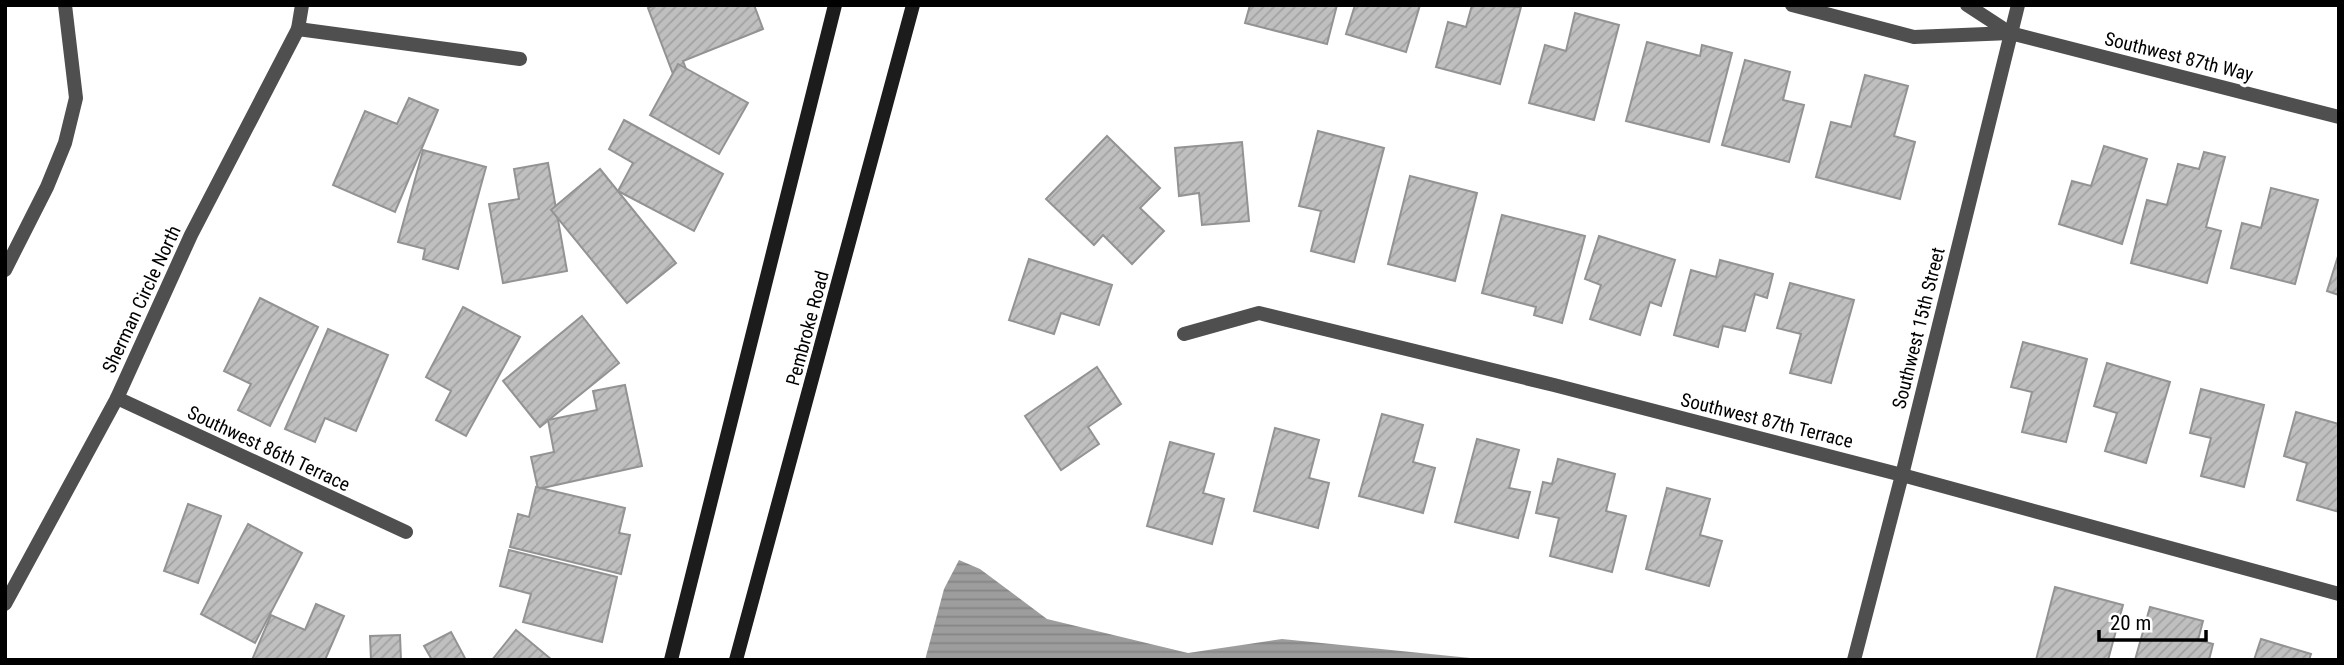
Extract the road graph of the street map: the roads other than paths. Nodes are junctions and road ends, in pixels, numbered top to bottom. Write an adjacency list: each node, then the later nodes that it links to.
1 (65, 5): 12 (street)
2 (302, 5): 8 (street, Sherman Circle North)
3 (835, 5): 19 (main road)
4 (913, 5): 20 (main road, Pembroke Road)
5 (1792, 5): 9 (street, Southwest 87th Way)
6 (1967, 5): 9 (street, Southwest 87th Way)
7 (2018, 5): 9 (street, Southwest 15th Street)
8 (298, 29): 10 (street); 14 (street, Sherman Circle North)
9 (2010, 33): 11 (street, Southwest 87th Way); 15 (street, Southwest 15th Street)
10 (520, 60)
11 (2339, 117)
12 (5, 270)
13 (1184, 334): 15 (street, Southwest 87th Terrace)
14 (117, 398): 16 (street, Southwest 86th Terrace); 18 (street, Sherman Circle North)
15 (1902, 475): 17 (street, Southwest 87th Terrace); 21 (street, Southwest 15th Street)
16 (406, 532)
17 (2339, 594)
18 (5, 604)
19 (671, 660)
20 (736, 660)
21 (1854, 660)

